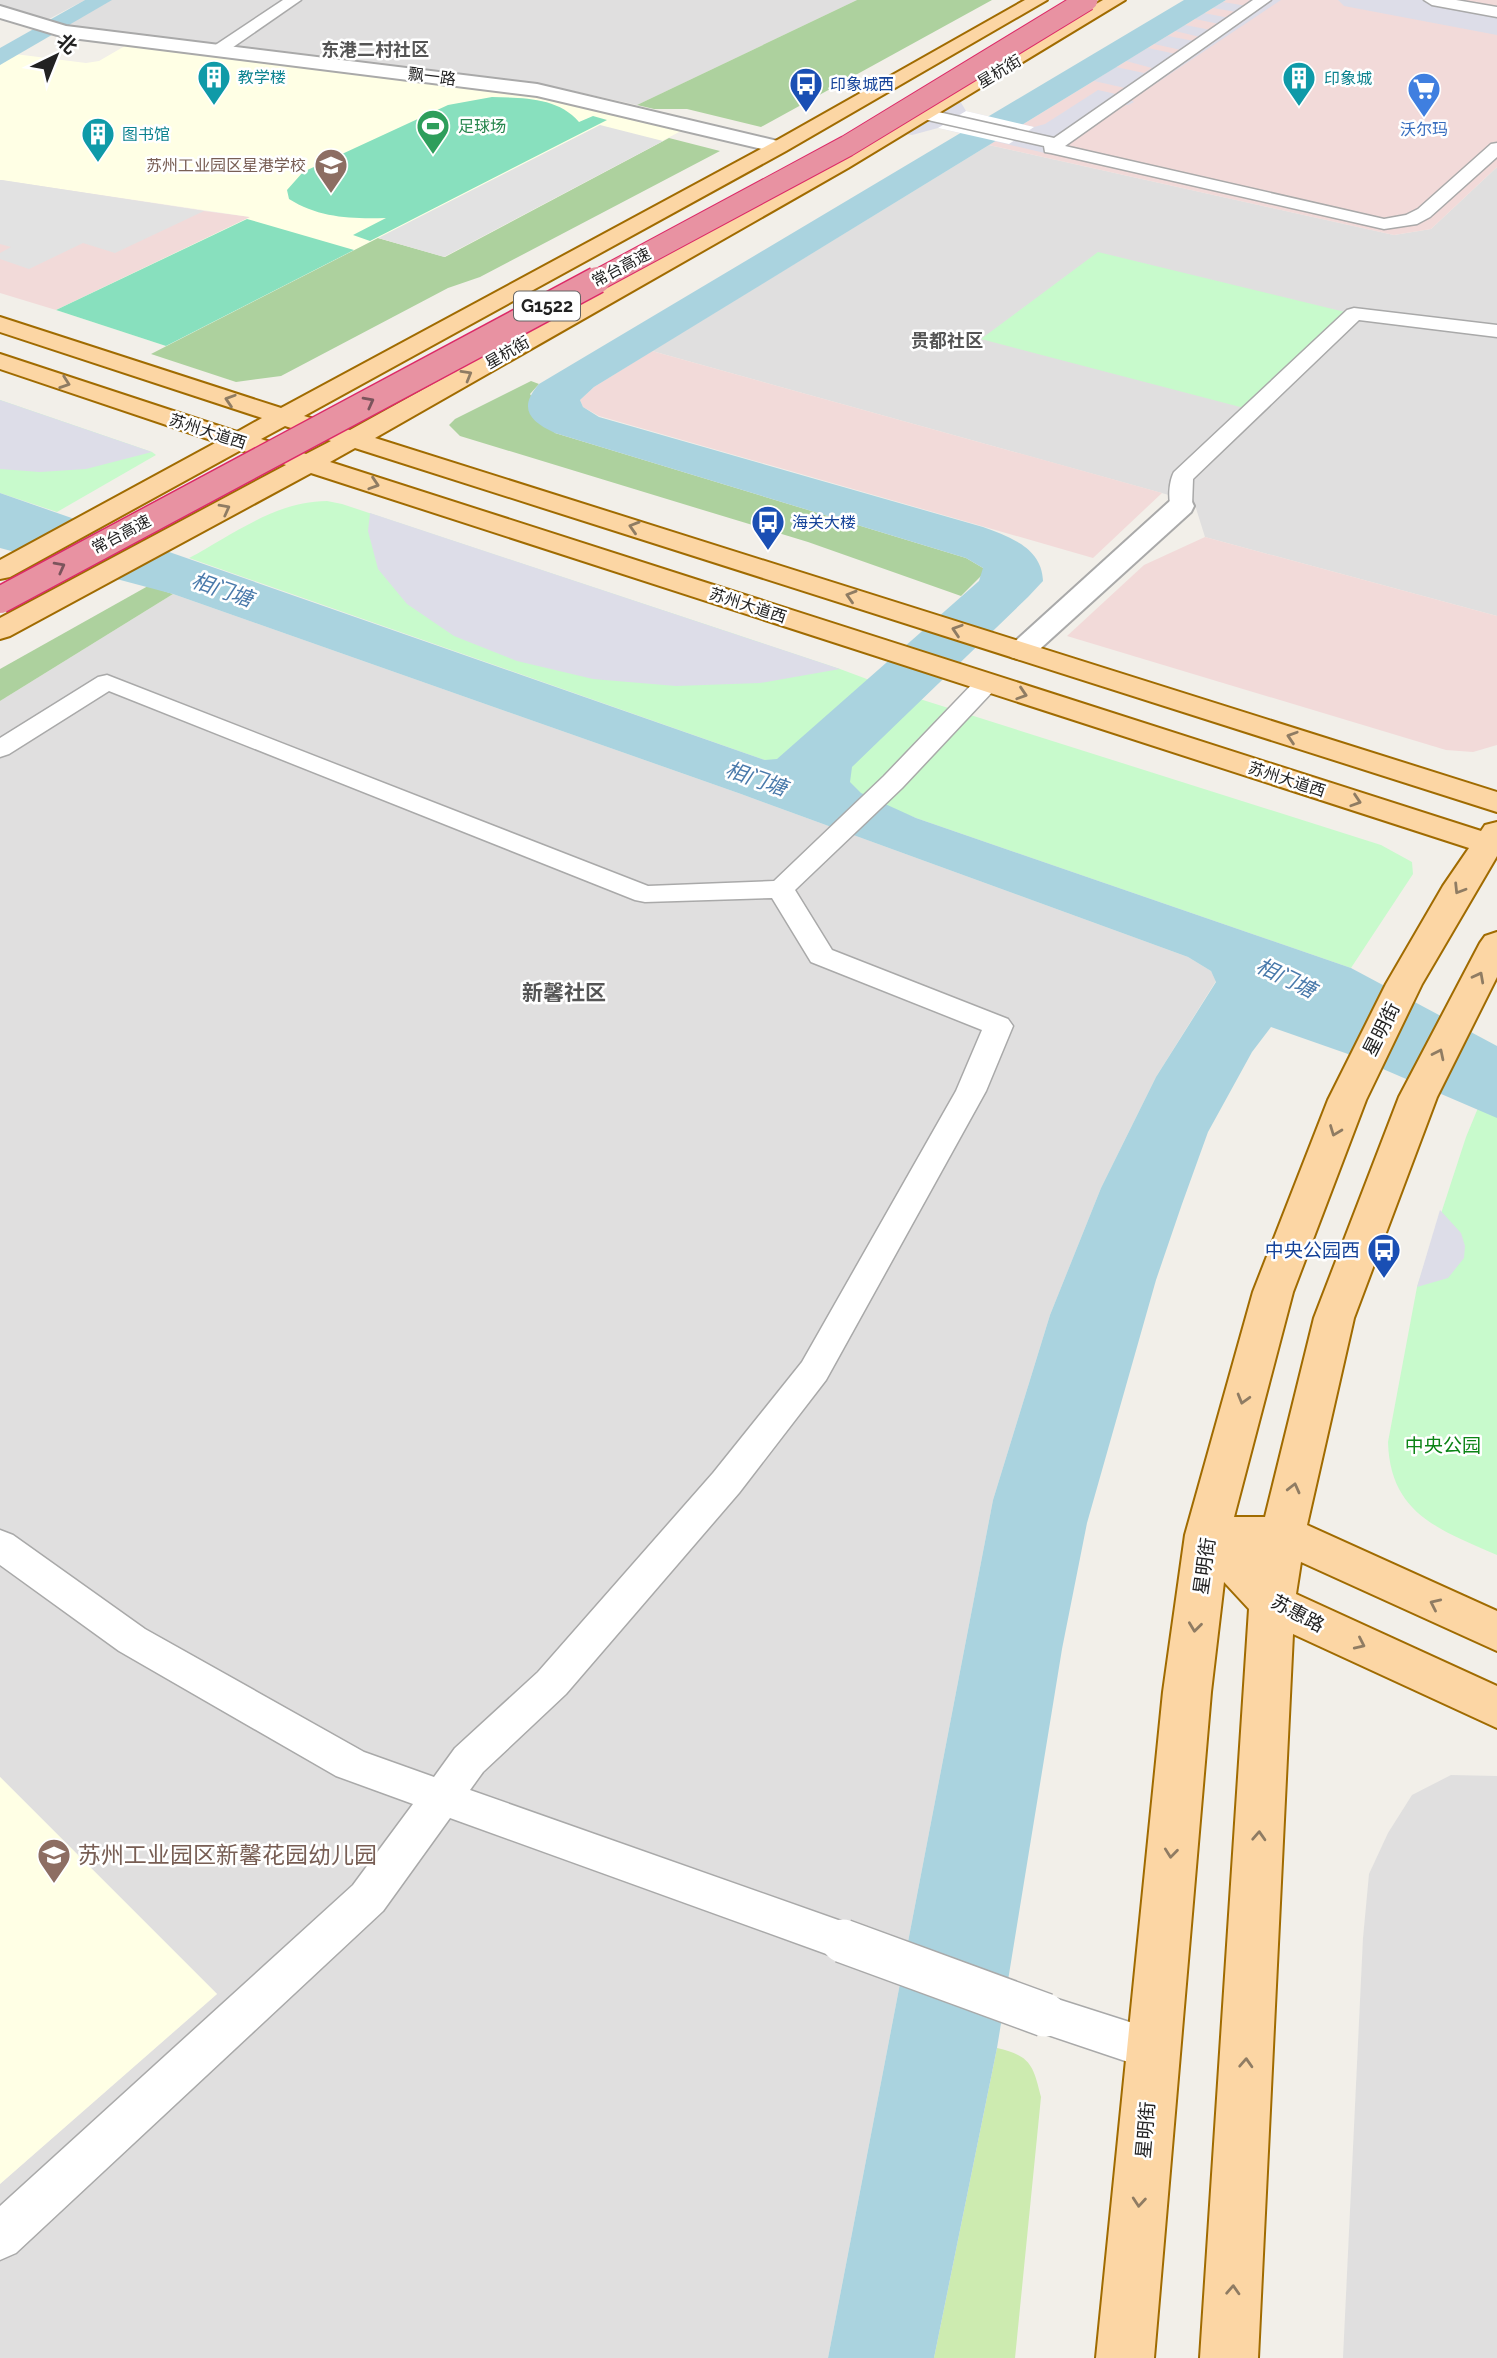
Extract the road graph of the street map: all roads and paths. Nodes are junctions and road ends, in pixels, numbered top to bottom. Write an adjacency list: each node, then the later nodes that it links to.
1 (293, 0): 10 (street)
2 (1038, 0): 13 (main road)
3 (1053, 0): 23 (highway, 常台高速 / G1522)
4 (1087, 0): 24 (highway, 常台高速 / G1522, one-way to 4, bridge)
5 (1116, 0): 11 (main road, 星杭街)
6 (1263, 0): 12 (street)
7 (1432, 0): 9 (street)
8 (0, 12): 10 (street, 飘一路)
9 (1497, 12)
10 (220, 49): 13 (street, 飘一路)
11 (925, 114): 12 (street); 19 (main road, 星杭街, one-way to 11)
12 (1054, 144): 14 (street)
13 (779, 147): 18 (main road)
14 (1497, 148)
15 (0, 324): 18 (main road, 苏州大道西, one-way to 15)
16 (1497, 331): 22 (street)
17 (0, 361): 20 (main road, 苏州大道西, one-way to 20)
18 (283, 417): 19 (main road, 苏州大道西); 20 (main road)
19 (354, 439): 21 (main road, 星杭街); 26 (main road, 苏州大道西, one-way to 19)
20 (239, 441): 21 (main road, 苏州大道西); 23 (main road)
21 (310, 463): 25 (main road, 星杭街, one-way to 21); 27 (main road, 苏州大道西, one-way to 27)
22 (1181, 506): 26 (street)
23 (8, 567)
24 (0, 600)
25 (0, 630)
26 (1009, 647): 29 (main road, 苏州大道西, one-way to 26)
27 (987, 682): 30 (main road, 苏州大道西, one-way to 30); 31 (street)
28 (0, 749): 31 (street)
29 (1497, 802)
30 (1494, 840): 34 (main road, 星明街, one-way to 34)
31 (781, 889): 39 (street)
32 (1497, 943): 33 (main road, one-way to 32)
33 (1283, 1534): 34 (main road); 36 (main road); 37 (main road, one-way to 33)
34 (1208, 1535): 36 (main road, 苏惠路); 40 (main road, 星明街, one-way to 40)
35 (0, 1545): 39 (street)
36 (1272, 1603): 38 (main road, 苏惠路, one-way to 38); 43 (main road, one-way to 36)
37 (1497, 1632)
38 (1497, 1708)
39 (440, 1795): 40 (street, bridge); 41 (street)
40 (1152, 2049): 42 (main road, 星明街, one-way to 42)
41 (0, 2237)
42 (1125, 2358)
43 (1229, 2358)

